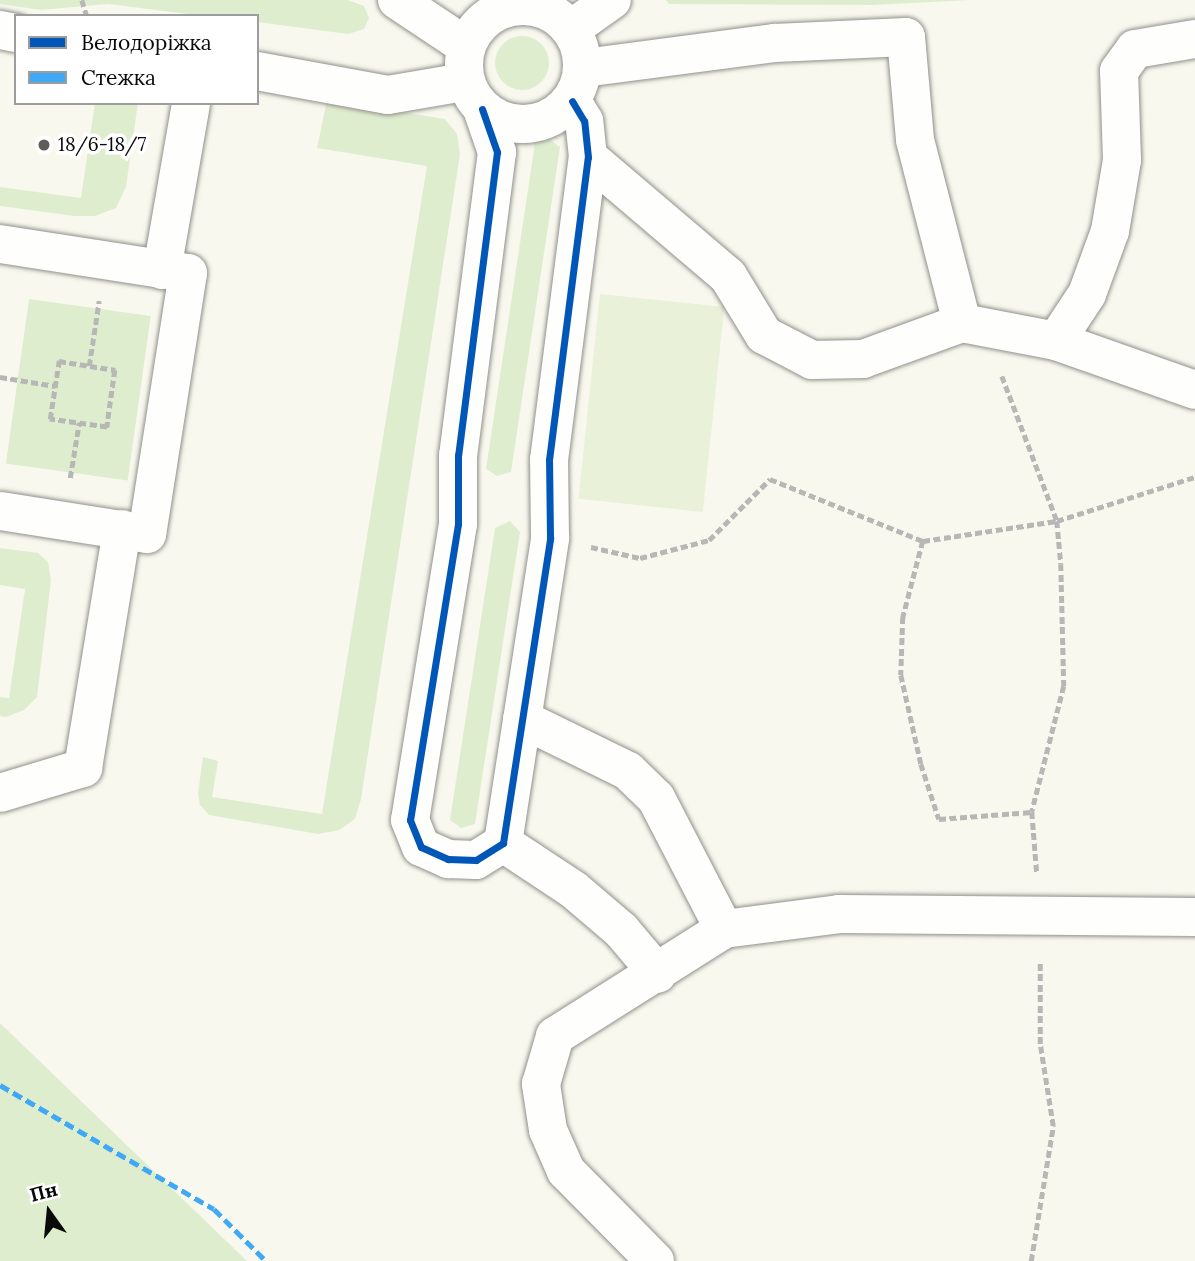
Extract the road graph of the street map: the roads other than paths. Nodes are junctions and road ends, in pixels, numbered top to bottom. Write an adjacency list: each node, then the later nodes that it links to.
1 (397, 0): 5 (street)
2 (612, 0): 3 (street)
3 (561, 13): 5 (street); 7 (street)
4 (1195, 39): 13 (street)
5 (476, 51): 6 (street); 7 (street); 19 (street)
6 (259, 71)
7 (578, 85): 9 (street); 12 (street)
8 (191, 105): 11 (street)
9 (588, 157): 12 (street); 17 (street)
10 (0, 244): 11 (street)
11 (162, 270): 16 (street)
12 (966, 324): 13 (street)
13 (1056, 341): 14 (street)
14 (1195, 390)
15 (0, 511): 16 (street)
16 (122, 529): 18 (street)
17 (522, 719): 19 (street); 21 (street)
18 (0, 793)
19 (503, 843): 22 (street)
20 (1195, 917): 21 (street)
21 (724, 929): 22 (street)
22 (658, 974): 23 (street)
23 (655, 1261)

